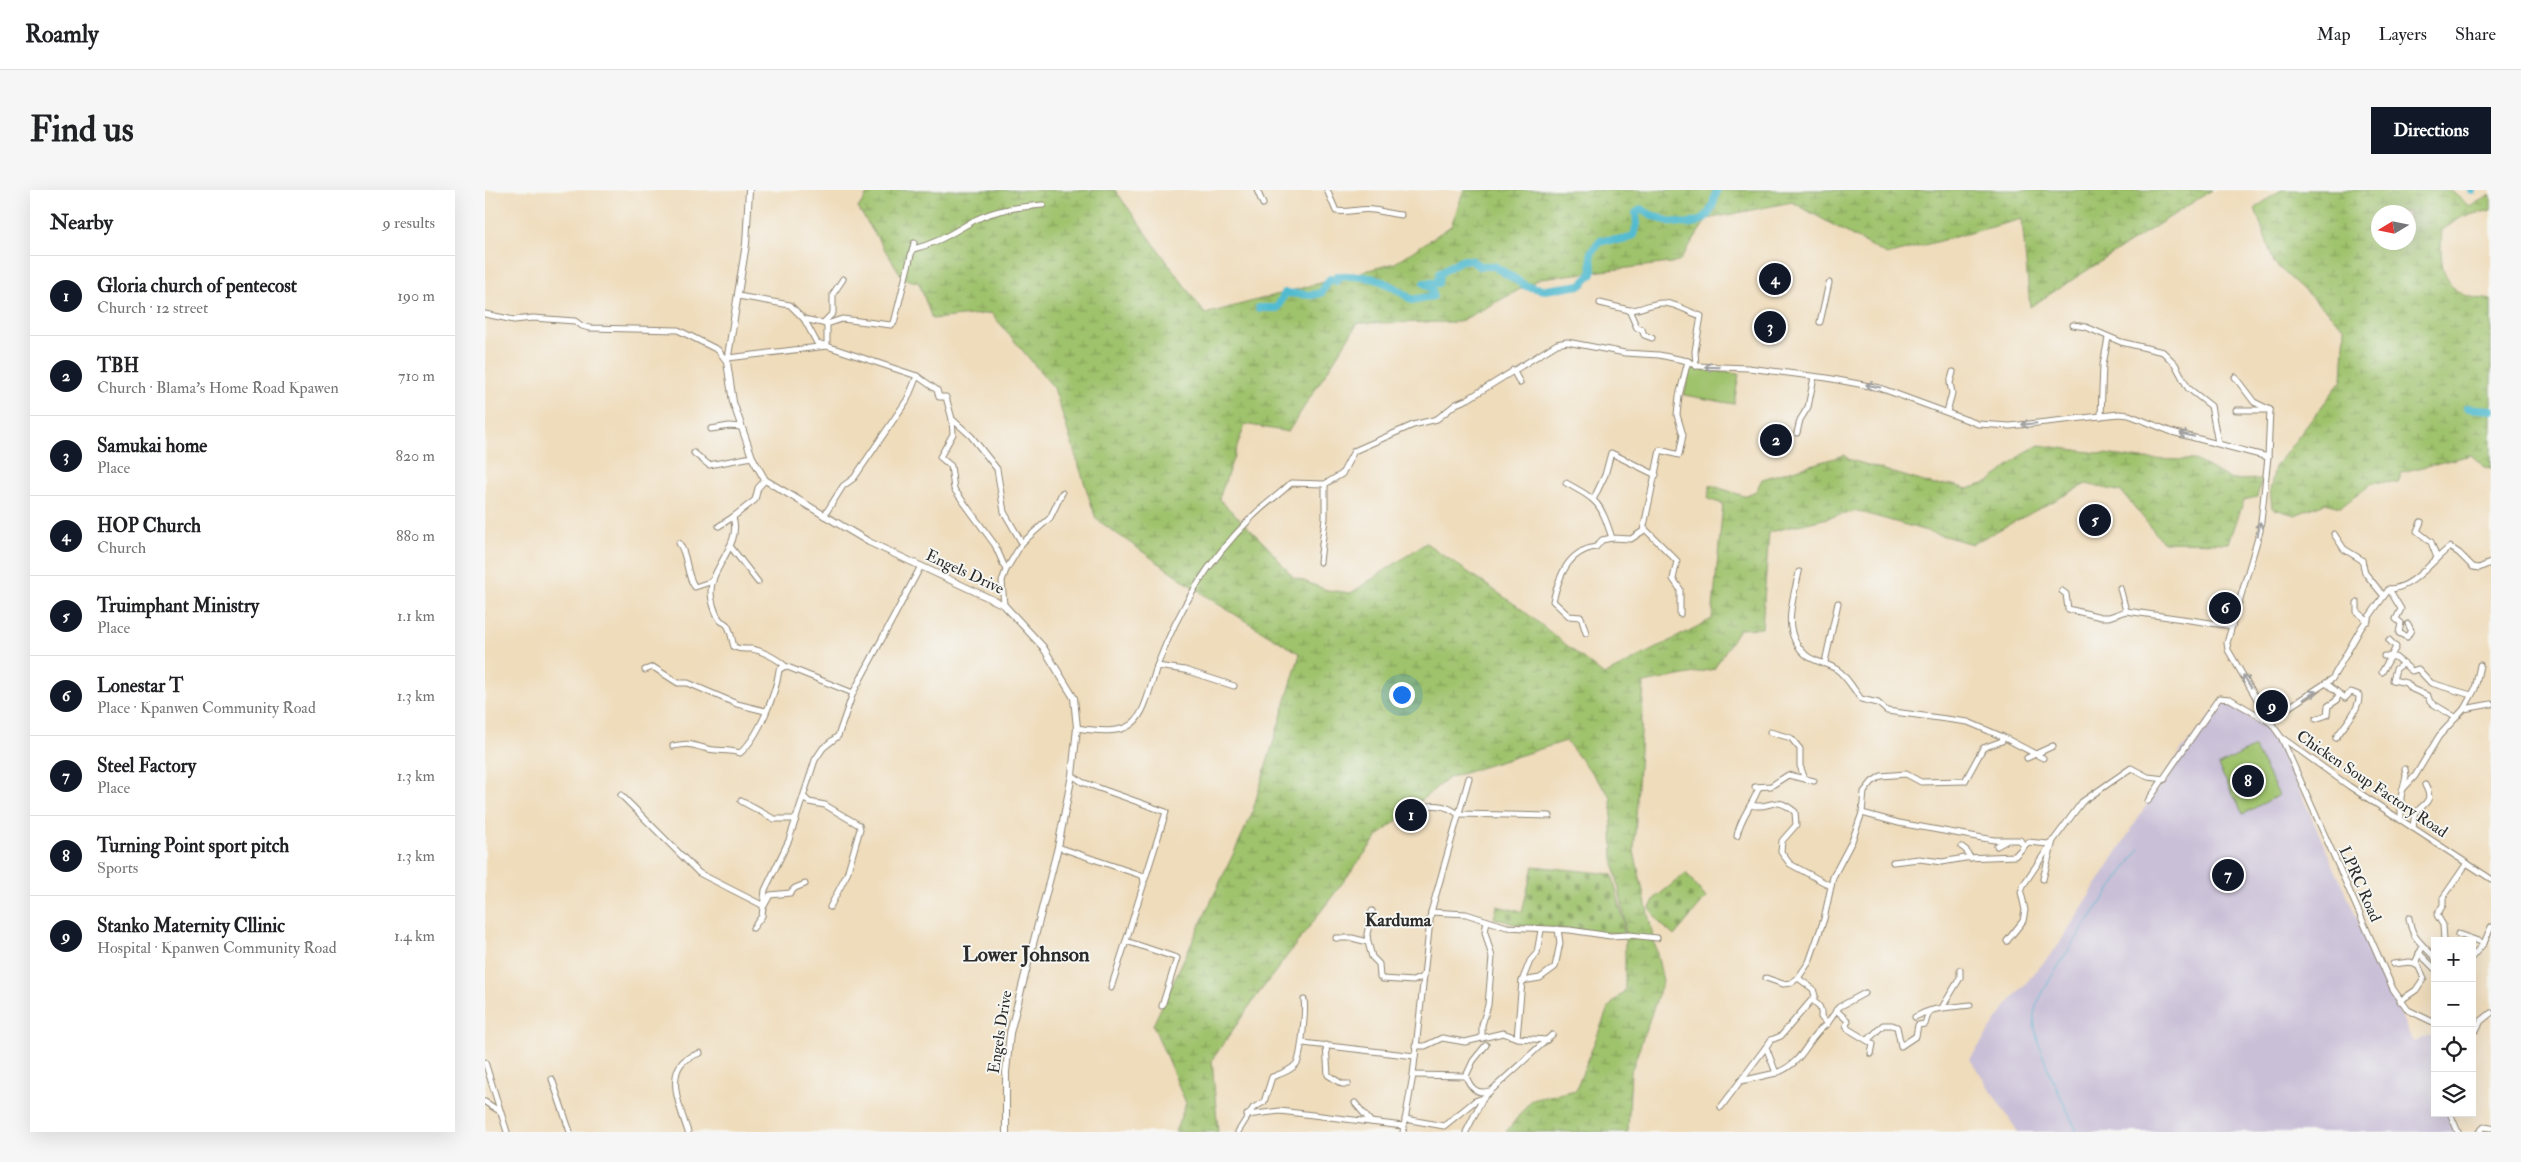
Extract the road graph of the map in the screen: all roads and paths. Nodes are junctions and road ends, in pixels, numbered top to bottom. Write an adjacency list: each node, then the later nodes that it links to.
1 (749, 190): 9 (street, Engels Drive)
2 (1257, 190): 4 (street)
3 (1327, 190): 6 (street)
4 (1263, 204)
5 (1043, 205): 15 (street)
6 (1401, 215)
7 (843, 279): 15 (street)
8 (1829, 283): 14 (street)
9 (739, 296): 13 (street); 20 (street, Engels Drive)
10 (1600, 304): 11 (street)
11 (1629, 310): 17 (street); 22 (street)
12 (485, 314): 20 (street)
13 (804, 319): 15 (street); 19 (street)
14 (1820, 322)
15 (825, 323): 19 (street)
16 (2073, 325): 18 (street)
17 (1652, 338)
18 (2109, 338): 32 (street); 37 (street)
19 (827, 346): 20 (street); 25 (street)
20 (728, 360): 34 (street, Engels Drive)
21 (1688, 361): 22 (street); 23 (street); 41 (street)
22 (1696, 366): 26 (street, one-way to 22)
23 (1513, 370): 28 (street); 44 (street)
24 (1953, 372): 31 (street)
25 (917, 376): 33 (street); 47 (street)
26 (1814, 377): 31 (street, one-way to 26); 36 (street)
27 (2235, 377): 30 (street)
28 (1521, 384)
29 (2236, 410): 30 (street)
30 (2270, 410): 40 (street)
31 (1947, 412): 32 (street, one-way to 31)
32 (2101, 416): 37 (street, one-way to 32)
33 (951, 418): 54 (street); 61 (street)
34 (742, 427): 35 (street); 39 (street, Engels Drive)
35 (711, 429)
36 (1797, 433)
37 (2218, 443): 40 (street)
38 (694, 454): 39 (street)
39 (752, 457): 42 (street, Engels Drive)
40 (2268, 457): 76 (street, one-way to 40)
41 (1656, 475): 46 (street); 51 (street)
42 (765, 480): 47 (street, Engels Drive); 48 (street)
43 (1566, 483): 46 (street)
44 (1325, 484): 58 (street); 84 (street)
45 (1062, 493): 54 (street)
46 (1594, 498): 53 (street)
47 (824, 516): 60 (street, Engels Drive)
48 (733, 517): 50 (street); 56 (street)
49 (2421, 522): 57 (street)
50 (719, 526)
51 (1644, 528): 53 (street); 73 (street)
52 (2334, 534): 68 (street)
53 (1612, 538): 77 (street)
54 (1022, 542): 61 (street)
55 (679, 544): 63 (street)
56 (730, 546): 63 (street); 64 (street)
57 (2437, 558): 59 (street); 66 (street)
58 (1321, 562)
59 (2490, 563)
60 (921, 566): 71 (street, Engels Drive); 90 (street)
61 (1006, 570): 71 (street)
62 (1799, 572): 81 (street)
63 (713, 580): 83 (street)
64 (758, 582)
65 (2120, 588): 72 (street)
66 (2389, 589): 68 (street); 75 (street)
67 (2062, 590): 72 (street)
68 (2383, 595): 74 (street)
69 (1838, 602): 81 (street)
70 (2357, 603): 74 (street)
71 (1004, 605): 99 (street, Engels Drive)
72 (2126, 611): 76 (street)
73 (1680, 614)
74 (2368, 621): 88 (street)
75 (2408, 624)
76 (2231, 626): 98 (street, one-way to 76)
77 (1586, 633)
78 (2389, 640): 80 (street)
79 (2384, 656): 80 (street)
80 (2392, 657): 82 (street); 87 (street)
81 (1825, 662): 101 (street)
82 (2404, 663): 92 (street); 96 (street)
83 (785, 666): 90 (street); 95 (street)
84 (1157, 666): 89 (street); 99 (street)
85 (2479, 666): 92 (street)
86 (645, 670): 95 (street)
87 (2382, 672)
88 (2327, 684): 91 (street); 98 (street, one-way to 88)
89 (1234, 686)
90 (853, 693): 118 (street)
91 (2339, 694): 97 (street); 103 (street)
92 (2471, 695): 94 (street)
93 (2491, 704): 94 (street)
94 (2464, 709): 96 (street)
95 (765, 711): 104 (street)
96 (2455, 717): 116 (street)
97 (2316, 719)
98 (2271, 723): 102 (street, Chicken Soup Factory Road); 113 (street, Chicken Soup Factory Road)
99 (1077, 728): 110 (street, Engels Drive)
100 (1770, 732): 112 (street)
101 (2003, 737): 106 (street); 123 (street)
102 (2281, 737): 127 (street, Chicken Soup Factory Road); 178 (street, LPRC Road)
103 (2336, 738)
104 (673, 746)
105 (2053, 746): 106 (street)
106 (2037, 755): 107 (street); 108 (street)
107 (2027, 758)
108 (2043, 758)
109 (2405, 770): 116 (street)
110 (1073, 775): 134 (street, Engels Drive); 139 (street)
111 (1469, 778): 124 (street)
112 (1805, 779): 114 (street); 121 (street)
113 (2165, 779): 120 (street, Chicken Soup Factory Road); 131 (street)
114 (1814, 782)
115 (2425, 785): 128 (street)
116 (2402, 790): 127 (street)
117 (621, 795): 144 (street)
118 (804, 797): 126 (street); 145 (street)
119 (741, 801): 126 (street)
120 (2148, 801)
121 (1751, 805): 129 (street); 143 (street)
122 (1417, 811): 124 (street)
123 (1862, 813): 130 (street); 143 (street)
124 (1458, 814): 125 (street); 147 (street)
125 (1550, 816)
126 (795, 819): 144 (street)
127 (2401, 820): 128 (street, Chicken Soup Factory Road)
128 (2413, 828): 138 (street, Chicken Soup Factory Road)
129 (1737, 836)
130 (2007, 841): 132 (street); 133 (street)
131 (2053, 841): 133 (street); 140 (street); 159 (street)
132 (1997, 846)
133 (2024, 846): 136 (street)
134 (1058, 847): 139 (street); 222 (street, Engels Drive)
135 (1962, 847): 136 (street)
136 (1970, 858): 137 (street)
137 (1893, 862)
138 (2467, 863): 141 (street, Chicken Soup Factory Road); 155 (street)
139 (1145, 879): 158 (street)
140 (2043, 879)
141 (2491, 879)
142 (805, 884): 144 (street)
143 (1831, 886): 172 (street)
144 (764, 906): 151 (street)
145 (830, 907)
146 (1373, 911): 160 (street)
147 (1431, 912): 149 (street); 170 (street)
148 (2409, 918): 162 (street)
149 (1487, 921): 153 (street); 189 (street)
150 (2491, 927): 161 (street)
151 (753, 928)
152 (1558, 929): 153 (street); 157 (street); 173 (street)
153 (1541, 930): 173 (street)
154 (2458, 934): 161 (street)
155 (2443, 937)
156 (1336, 938): 160 (street)
157 (1657, 938)
158 (1126, 941): 174 (street); 180 (street)
159 (2007, 941)
160 (1368, 942): 170 (street)
161 (2484, 943): 163 (street)
162 (2422, 948): 164 (street); 165 (street)
163 (2476, 952)
164 (2419, 953): 167 (street); 168 (street)
165 (2431, 955)
166 (2393, 964): 168 (street)
167 (2431, 965)
168 (2418, 966): 178 (street)
169 (1960, 970): 181 (street)
170 (1423, 976): 195 (street)
171 (1766, 978): 172 (street)
172 (1798, 978): 177 (street)
173 (1523, 981): 190 (street)
174 (1111, 988)
175 (1865, 993): 182 (street)
176 (1304, 1000): 192 (street)
177 (1813, 1000): 187 (street); 196 (street)
178 (2400, 1001): 186 (street, LPRC Road)
179 (1970, 1005): 181 (street)
180 (1162, 1006)
181 (1943, 1006): 183 (street)
182 (1836, 1010): 187 (street); 191 (street)
183 (1929, 1011): 185 (street); 191 (street)
184 (2491, 1013): 188 (street)
185 (1915, 1017)
186 (2431, 1021)
187 (1827, 1024): 201 (street)
188 (2476, 1030)
189 (1482, 1038): 190 (street); 195 (street)
190 (1517, 1038): 207 (street)
191 (1868, 1040): 198 (street)
192 (1303, 1043): 194 (street); 213 (street)
193 (1486, 1045): 203 (street)
194 (1326, 1046): 199 (street); 206 (street)
195 (1415, 1046): 199 (street)
196 (1766, 1047): 201 (street); 205 (street)
197 (700, 1053): 221 (street)
198 (1871, 1054)
199 (1415, 1056): 202 (street)
200 (485, 1062): 212 (street)
201 (1776, 1073): 205 (street)
202 (1413, 1075): 203 (street); 215 (street)
203 (1466, 1076): 207 (street)
204 (552, 1079): 220 (street)
205 (1741, 1081): 211 (street)
206 (1348, 1084)
207 (1489, 1091): 208 (street)
208 (1483, 1098): 215 (street); 225 (street)
209 (485, 1102): 212 (street)
210 (1355, 1103): 216 (street)
211 (1721, 1108)
212 (501, 1112): 219 (street)
213 (1247, 1116): 216 (street); 223 (street)
214 (2452, 1117): 226 (street)
215 (1405, 1119): 217 (street)
216 (1371, 1122): 217 (street)
217 (1403, 1126): 224 (street)
218 (2491, 1128): 227 (street)
219 (507, 1132)
220 (570, 1132)
221 (687, 1132)
222 (1006, 1132)
223 (1238, 1132)
224 (1403, 1132)
225 (1466, 1132)
226 (2458, 1132)
227 (2479, 1132)

